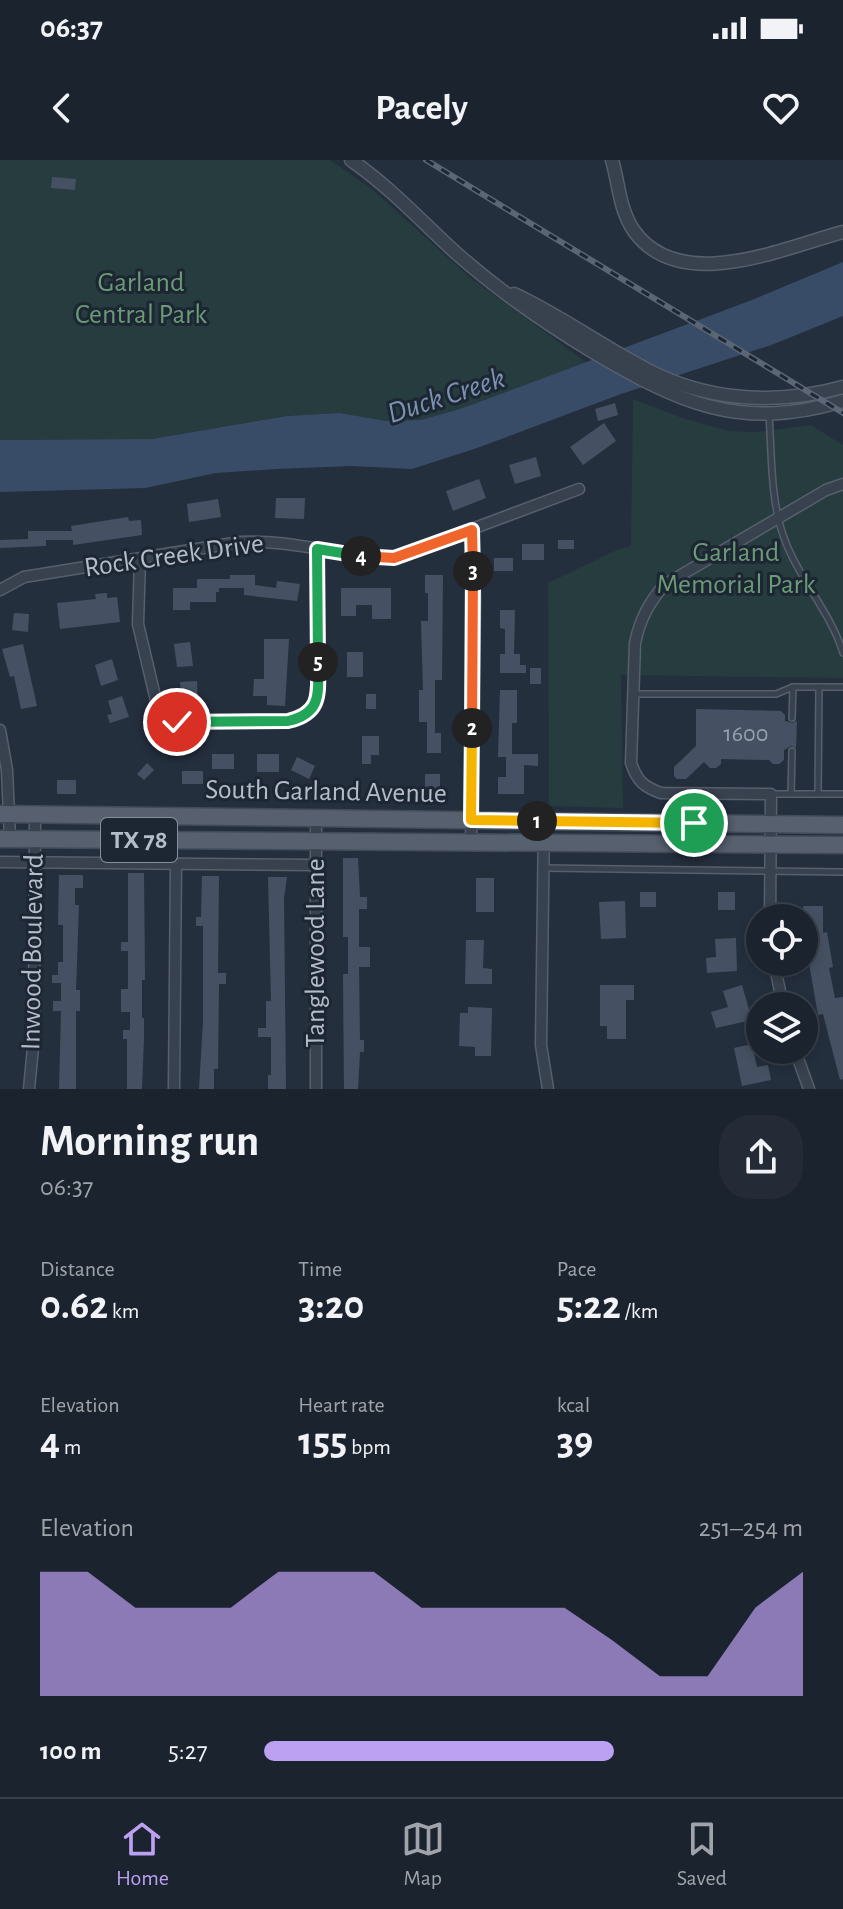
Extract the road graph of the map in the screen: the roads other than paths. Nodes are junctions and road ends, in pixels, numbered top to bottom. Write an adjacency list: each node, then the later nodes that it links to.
1 (351, 160): 4 (street)
2 (612, 160): 3 (street)
3 (843, 232)
4 (567, 330): 5 (street); 7 (street)
5 (843, 387)
6 (843, 401): 7 (street)
7 (769, 414): 10 (lane)
8 (843, 484): 10 (street)
9 (579, 489): 11 (street, Rock Creek Drive)
10 (779, 517): 15 (lane); 19 (street)
11 (472, 530): 12 (street, Rock Creek Drive); 30 (street)
12 (317, 549): 13 (street, Rock Creek Drive); 13 (street)
13 (140, 559): 14 (street, Rock Creek Drive)
14 (0, 590)
15 (843, 653)
16 (793, 687): 17 (lane); 19 (lane); 20 (lane)
17 (819, 687): 18 (lane); 25 (lane)
18 (843, 687)
19 (633, 694): 23 (street)
20 (792, 718)
21 (0, 730): 27 (street)
22 (792, 751): 24 (lane)
23 (771, 794): 24 (lane); 32 (street)
24 (791, 794): 25 (lane)
25 (818, 794): 26 (lane)
26 (843, 794)
27 (5, 814): 28 (main road, South Garland Avenue / TX 78); 34 (street)
28 (35, 814): 29 (main road, South Garland Avenue / TX 78); 35 (street, Inwood Boulevard)
29 (316, 816): 30 (main road, South Garland Avenue / TX 78); 36 (street, Tanglewood Lane)
30 (471, 820): 31 (main road, South Garland Avenue / TX 78); 37 (street)
31 (544, 821): 32 (main road, South Garland Avenue / TX 78); 38 (street)
32 (770, 823): 33 (main road, South Garland Avenue / TX 78); 39 (street)
33 (843, 825)
34 (5, 839): 35 (main road, South Garland Avenue / TX 78)
35 (34, 840): 36 (main road, South Garland Avenue / TX 78); 42 (street, Inwood Boulevard)
36 (316, 842): 37 (main road, South Garland Avenue / TX 78); 44 (street, Tanglewood Lane)
37 (471, 843): 38 (main road, South Garland Avenue / TX 78)
38 (543, 844): 39 (main road, South Garland Avenue / TX 78); 45 (street)
39 (769, 844): 40 (main road, South Garland Avenue / TX 78); 46 (street)
40 (843, 845)
41 (0, 862): 42 (street)
42 (34, 862): 43 (street); 50 (street, Inwood Boulevard)
43 (176, 864): 44 (street); 51 (street)
44 (316, 865): 52 (street, Tanglewood Lane)
45 (543, 868): 46 (lane); 53 (street)
46 (769, 870): 47 (lane); 48 (street)
47 (843, 872)
48 (770, 904)
49 (800, 1064): 54 (street)
50 (29, 1089)
51 (174, 1089)
52 (316, 1089)
53 (548, 1089)
54 (809, 1089)

